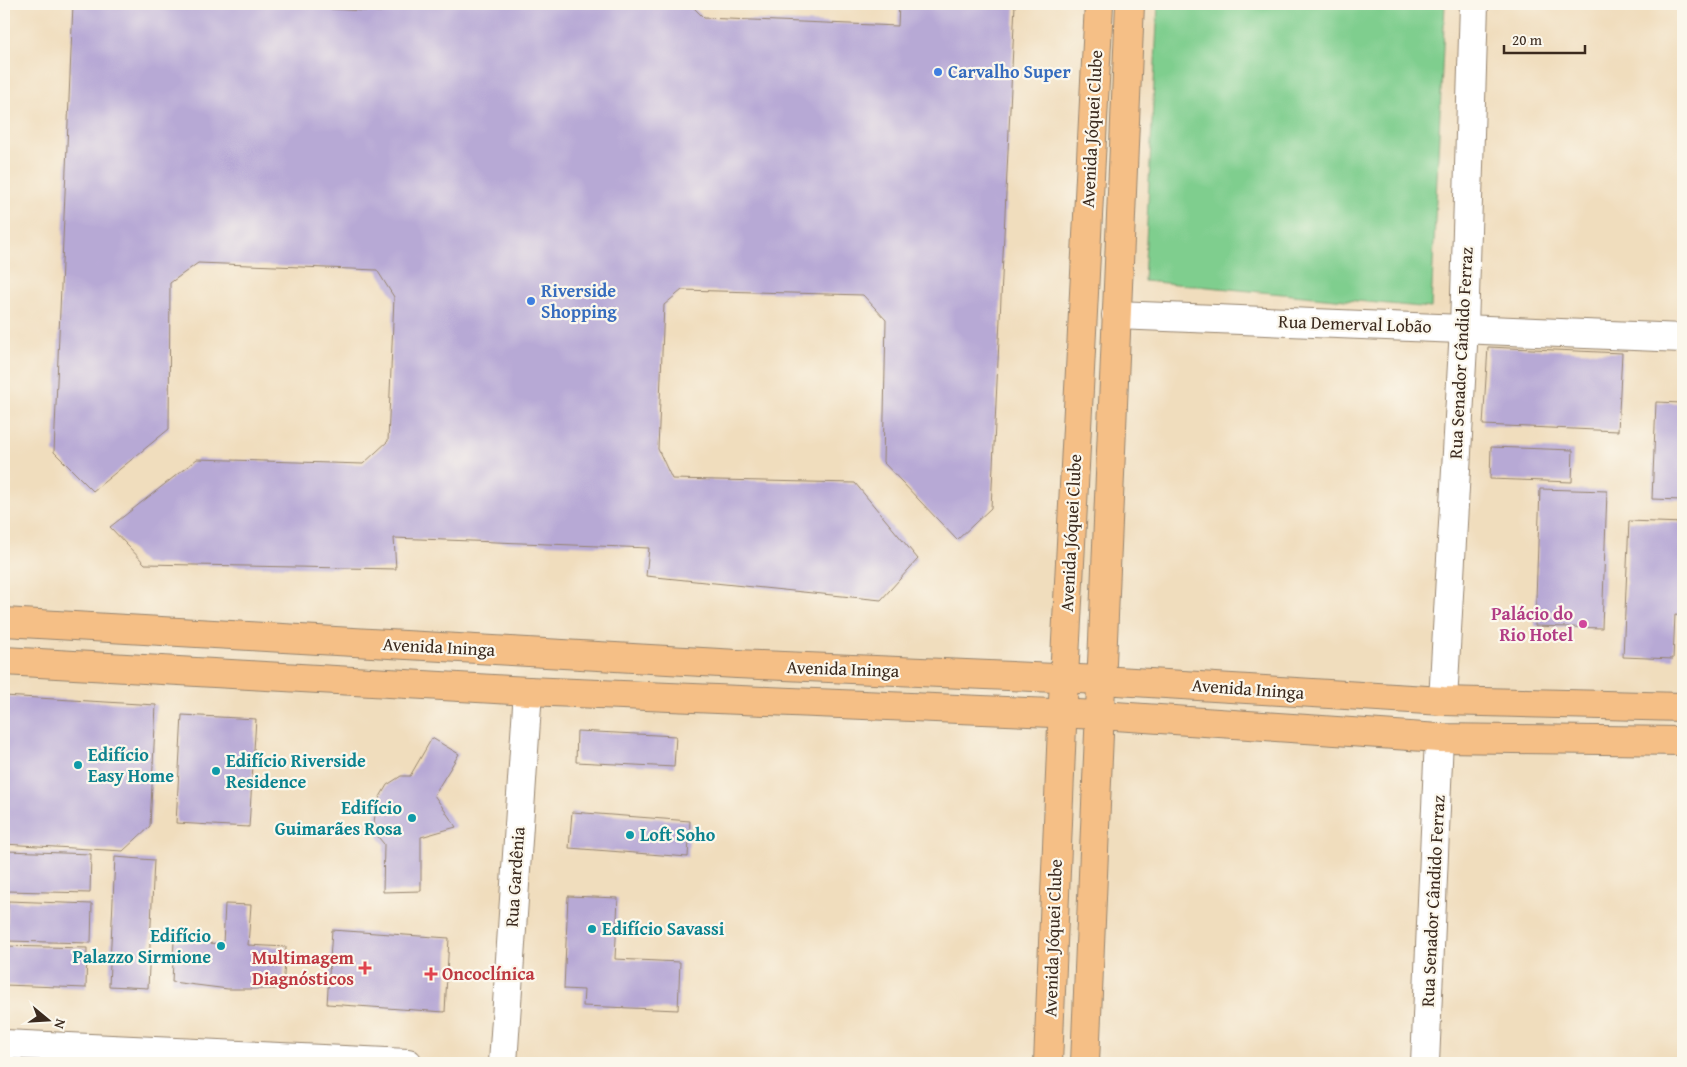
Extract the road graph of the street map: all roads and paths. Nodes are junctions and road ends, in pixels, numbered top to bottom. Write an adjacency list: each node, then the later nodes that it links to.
1 (1099, 4): 9 (main road, Avenida Jóquei Clube)
2 (1130, 4): 4 (main road, Avenida Jóquei Clube)
3 (1474, 4): 5 (street, Rua Senador Cândido Ferraz)
4 (1116, 315): 5 (street, Rua Demerval Lobão); 10 (main road, Avenida Jóquei Clube)
5 (1464, 328): 6 (street, Rua Demerval Lobão); 12 (street, Rua Senador Cândido Ferraz)
6 (1683, 338)
7 (4, 622): 9 (main road, Avenida Ininga)
8 (4, 661): 11 (main road, Avenida Ininga)
9 (1064, 678): 10 (main road, Avenida Ininga); 14 (main road, Avenida Jóquei Clube)
10 (1101, 680): 12 (main road, Avenida Ininga); 15 (main road, Avenida Jóquei Clube)
11 (528, 691): 14 (main road, Avenida Ininga); 20 (street, Rua Gardênia)
12 (1443, 701): 13 (main road, Avenida Ininga)
13 (1683, 707)
14 (1063, 713): 15 (main road, Avenida Ininga); 21 (main road, Avenida Jóquei Clube)
15 (1100, 715): 16 (main road, Avenida Ininga); 22 (main road, Avenida Jóquei Clube)
16 (1439, 738): 17 (main road, Avenida Ininga); 23 (street, Rua Senador Cândido Ferraz)
17 (1683, 741)
18 (4, 1044): 19 (street)
19 (408, 1063)
20 (503, 1063)
21 (1048, 1063)
22 (1085, 1063)
23 (1425, 1063)

